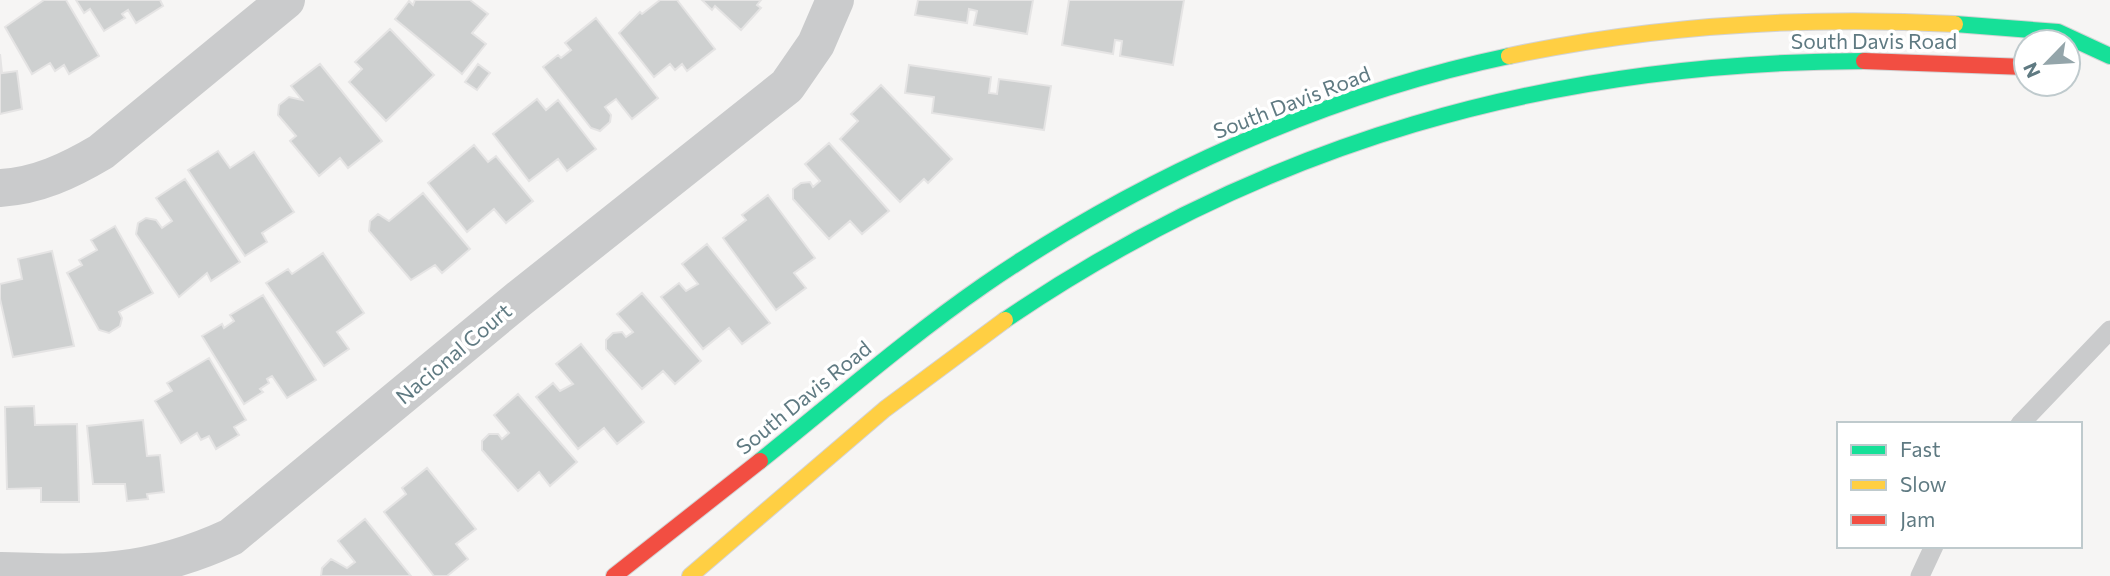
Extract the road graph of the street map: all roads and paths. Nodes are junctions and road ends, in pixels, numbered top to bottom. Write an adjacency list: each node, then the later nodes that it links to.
1 (286, 0): 6 (street)
2 (835, 0): 10 (street, Nacional Court)
3 (2108, 56): 4 (main road, South Davis Road); 11 (main road, South Davis Road)
4 (2082, 64)
5 (2012, 67): 12 (main road, South Davis Road)
6 (0, 188)
7 (2110, 330): 8 (lane)
8 (2022, 422)
9 (1933, 548): 13 (lane)
10 (0, 571)
11 (614, 576)
12 (691, 576)
13 (1920, 576)

